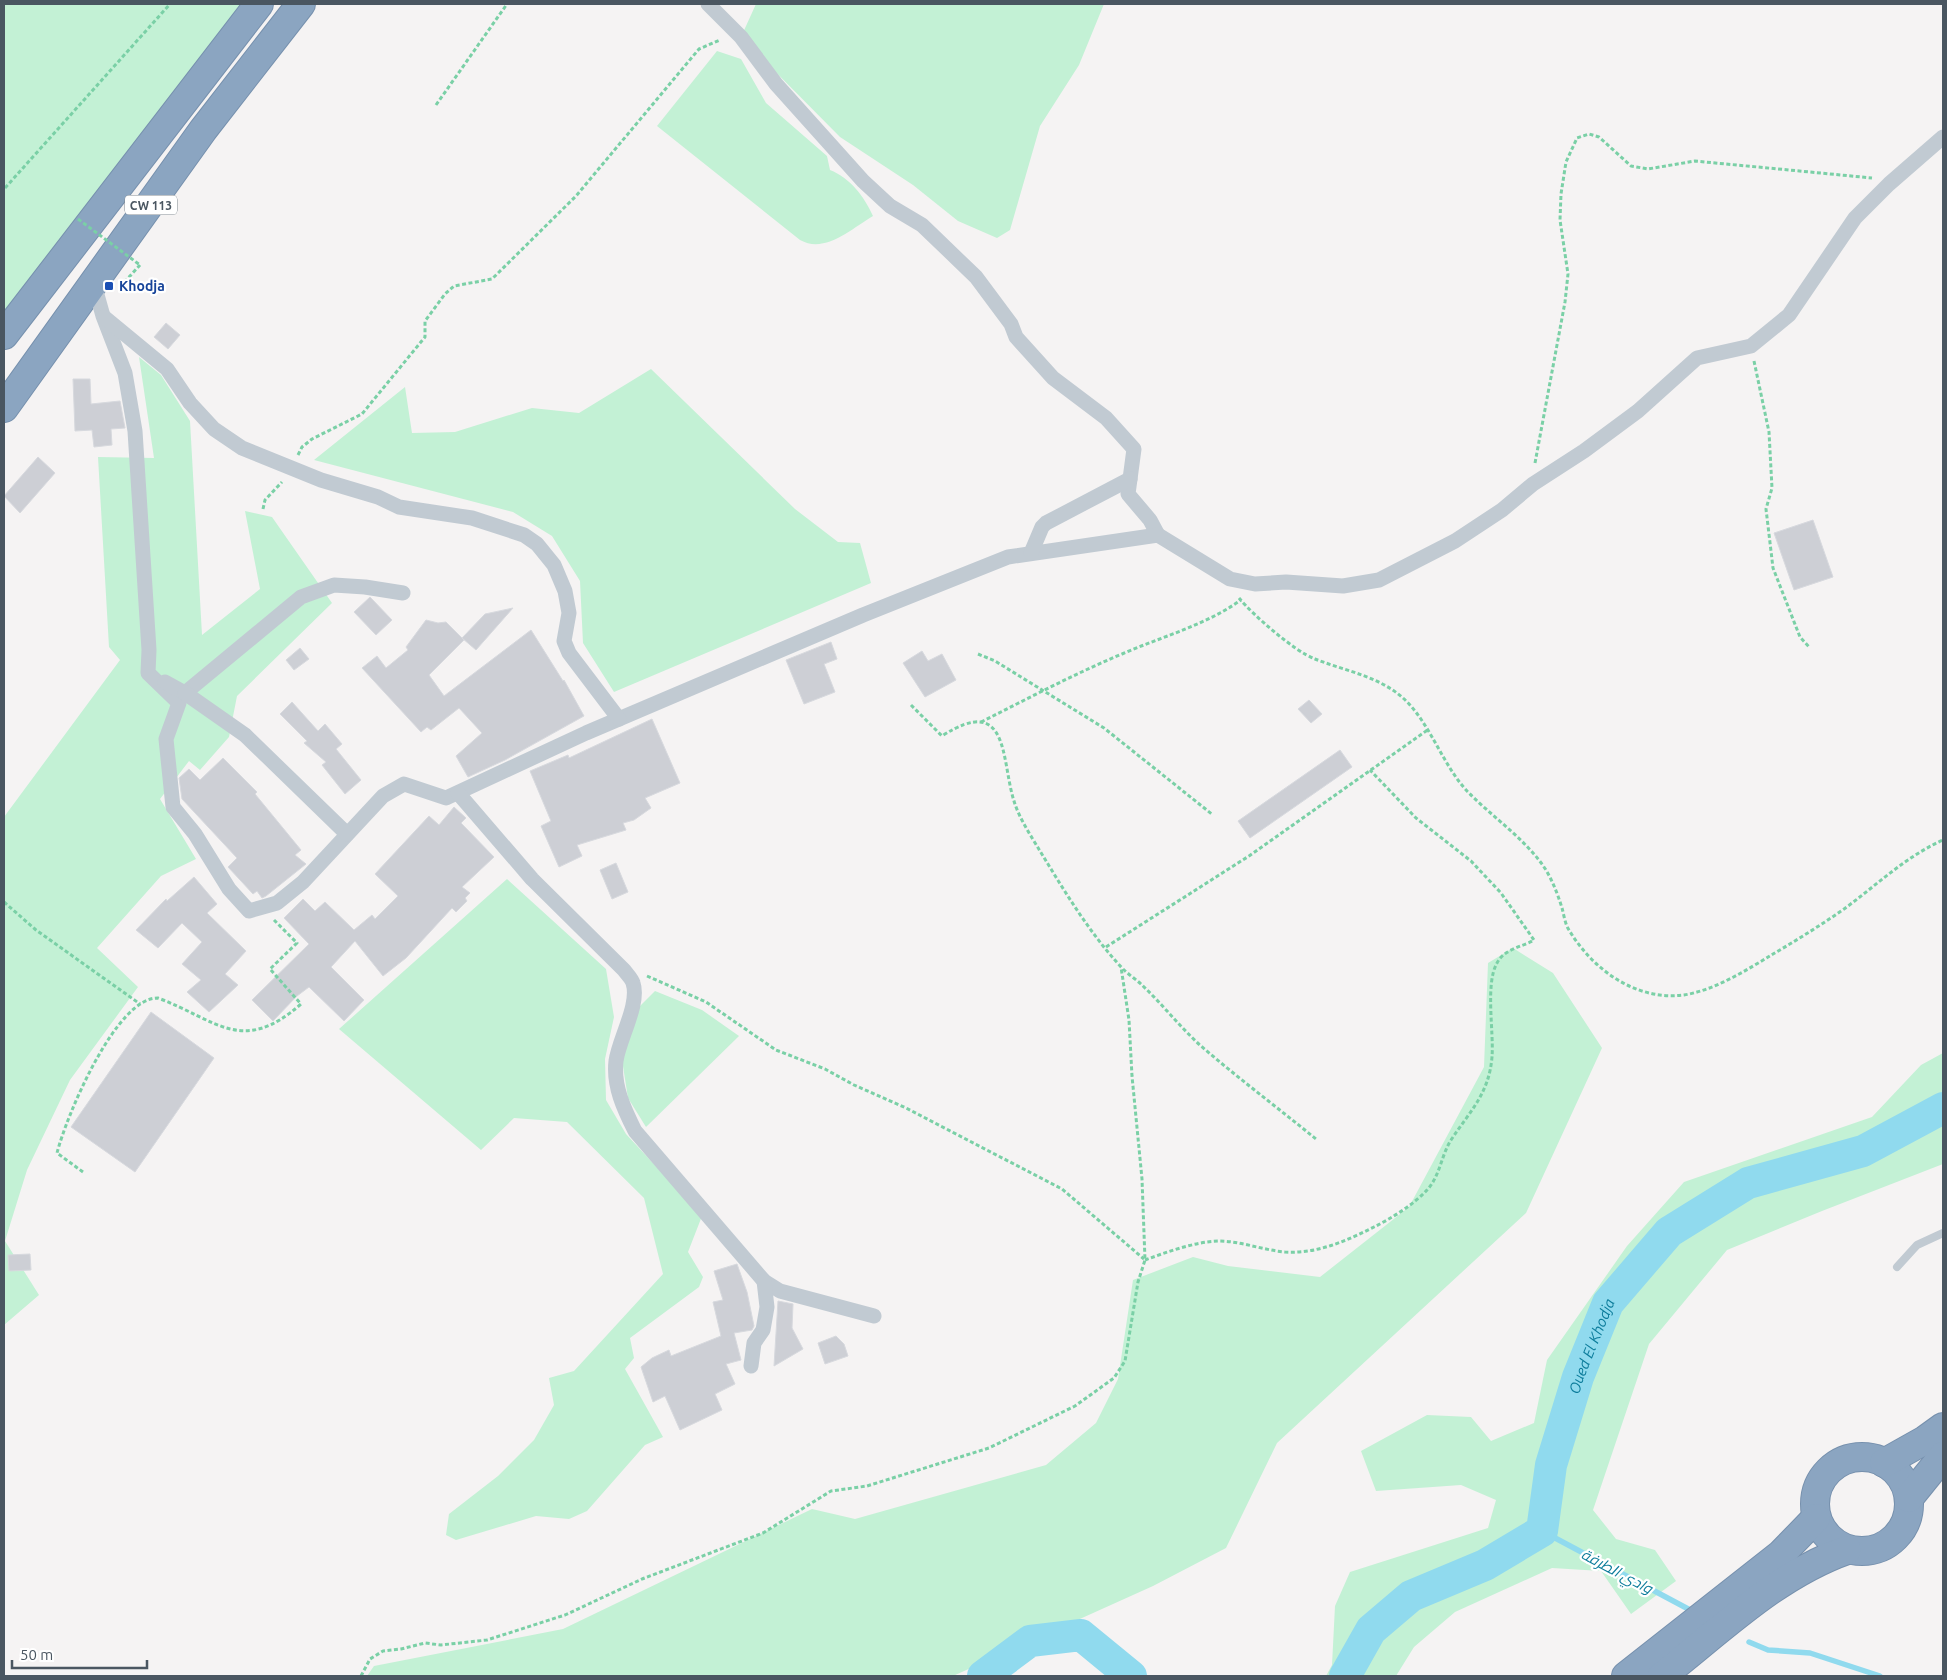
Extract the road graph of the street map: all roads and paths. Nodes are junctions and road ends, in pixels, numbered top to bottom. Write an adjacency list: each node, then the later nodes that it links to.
1 (170, 4): 10 (path)
2 (259, 4): 14 (highway)
3 (301, 4): 12 (highway, CW 113)
4 (507, 4): 7 (path)
5 (708, 4): 6 (street)
6 (741, 37): 17 (path); 18 (street)
7 (436, 105)
8 (1943, 137): 9 (street)
9 (1889, 184): 15 (street); 19 (path)
10 (5, 188)
11 (78, 220): 12 (path, bridge)
12 (105, 288): 13 (street); 16 (highway, CW 113)
13 (103, 316): 17 (street); 28 (street)
14 (4, 335)
15 (1751, 346): 19 (street); 26 (path)
16 (4, 408)
17 (293, 469): 20 (path); 32 (street)
18 (1130, 479): 21 (street); 22 (street)
19 (1533, 484): 23 (street)
20 (264, 509)
21 (1158, 535): 22 (street); 23 (street)
22 (1031, 554): 32 (street)
23 (1230, 579): 25 (path)
24 (403, 593): 30 (street)
25 (1240, 600): 29 (path); 34 (path)
26 (1810, 648)
27 (978, 654): 29 (path)
28 (148, 673): 30 (street); 41 (street)
29 (1044, 690): 33 (path); 37 (path)
30 (185, 694): 38 (street)
31 (911, 705): 33 (path)
32 (619, 719): 36 (street)
33 (981, 722): 42 (path)
34 (1429, 729): 35 (path); 39 (path)
35 (1370, 770): 42 (path); 49 (path)
36 (458, 793): 38 (street); 44 (street)
37 (1213, 815)
38 (348, 834): 41 (street)
39 (1943, 840)
40 (4, 902): 45 (path)
41 (261, 907): 45 (path)
42 (1106, 948): 43 (path)
43 (1121, 967): 46 (path); 49 (path)
44 (624, 970): 49 (path); 51 (street)
45 (140, 1004): 47 (path)
46 (1316, 1139)
47 (83, 1172)
48 (1943, 1234): 50 (lane)
49 (1145, 1260): 60 (path)
50 (1897, 1267)
51 (764, 1281): 52 (street); 53 (street)
52 (874, 1316)
53 (751, 1366)
54 (1943, 1427): 56 (highway)
55 (1943, 1456): 57 (highway)
56 (1884, 1463): 57 (highway); 58 (highway)
57 (1909, 1498): 59 (highway)
58 (1816, 1518): 59 (highway); 61 (highway)
59 (1847, 1550): 62 (highway)
60 (361, 1676)
61 (1626, 1676)
62 (1662, 1676)

